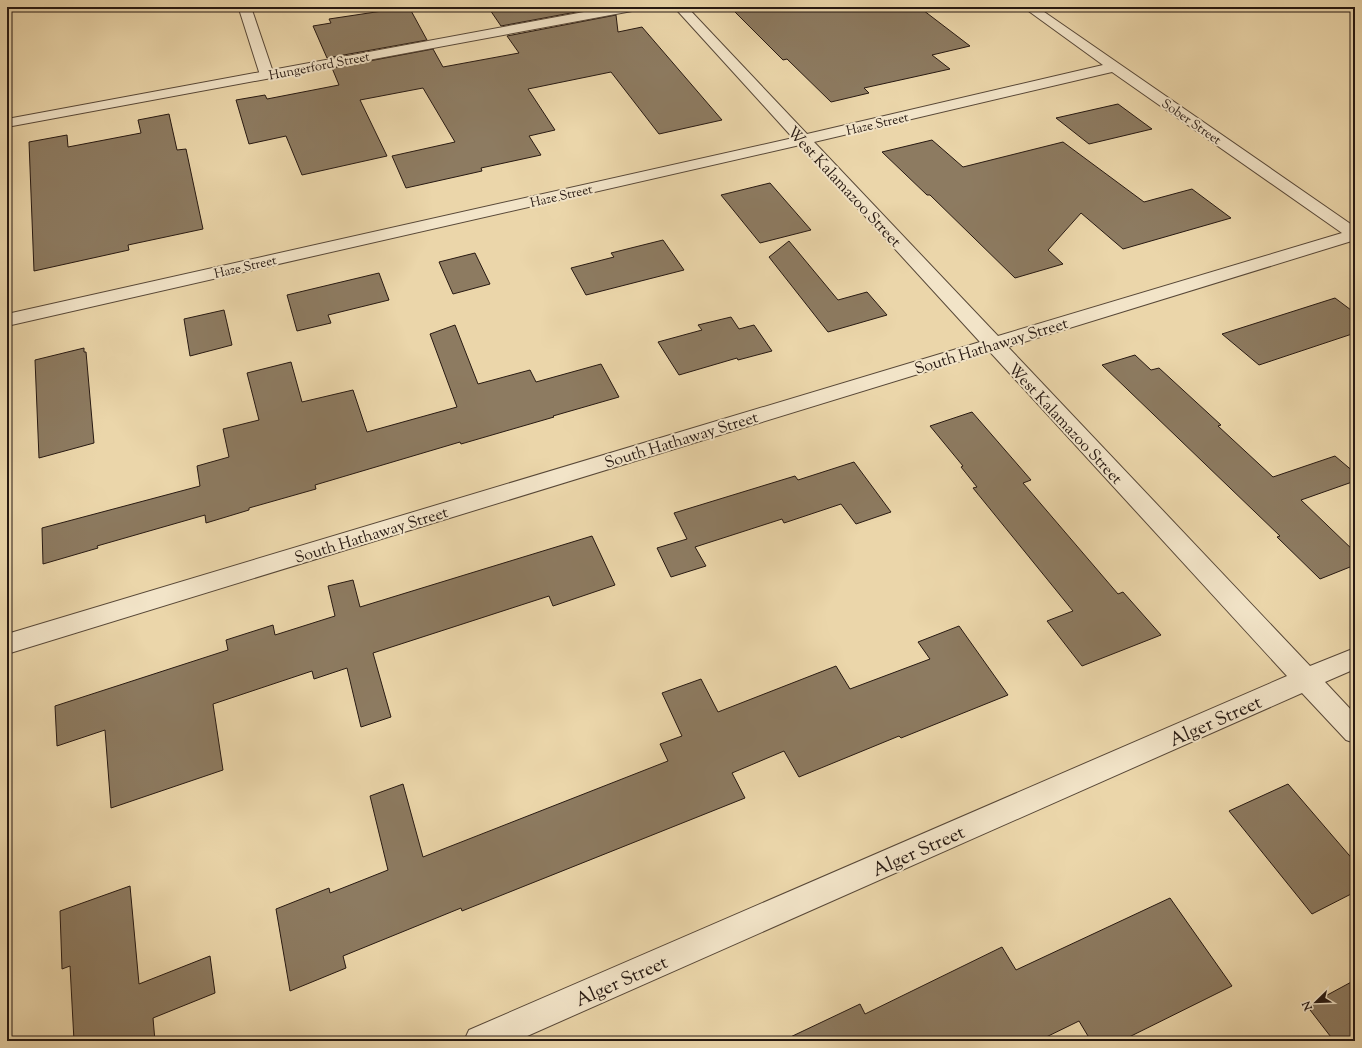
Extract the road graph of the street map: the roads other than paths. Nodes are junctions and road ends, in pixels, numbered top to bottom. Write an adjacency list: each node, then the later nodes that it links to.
1 (247, 7): 6 (street)
2 (632, 7): 6 (street, Hungerford Street)
3 (680, 7): 8 (street, West Kalamazoo Street)
4 (1029, 7): 5 (street, Sober Street)
5 (1114, 67): 8 (street, Haze Street); 9 (street, Sober Street)
6 (267, 75): 7 (street, Hungerford Street)
7 (7, 123)
8 (803, 140): 10 (street, Haze Street); 11 (street, West Kalamazoo Street)
9 (1355, 235): 11 (street, South Hathaway Street)
10 (7, 320)
11 (993, 344): 12 (street, South Hathaway Street); 14 (street, West Kalamazoo Street)
12 (7, 644)
13 (1355, 658): 14 (street, Alger Street)
14 (1306, 680): 15 (street, West Kalamazoo Street); 16 (street, Alger Street)
15 (1355, 732)
16 (480, 1041)

